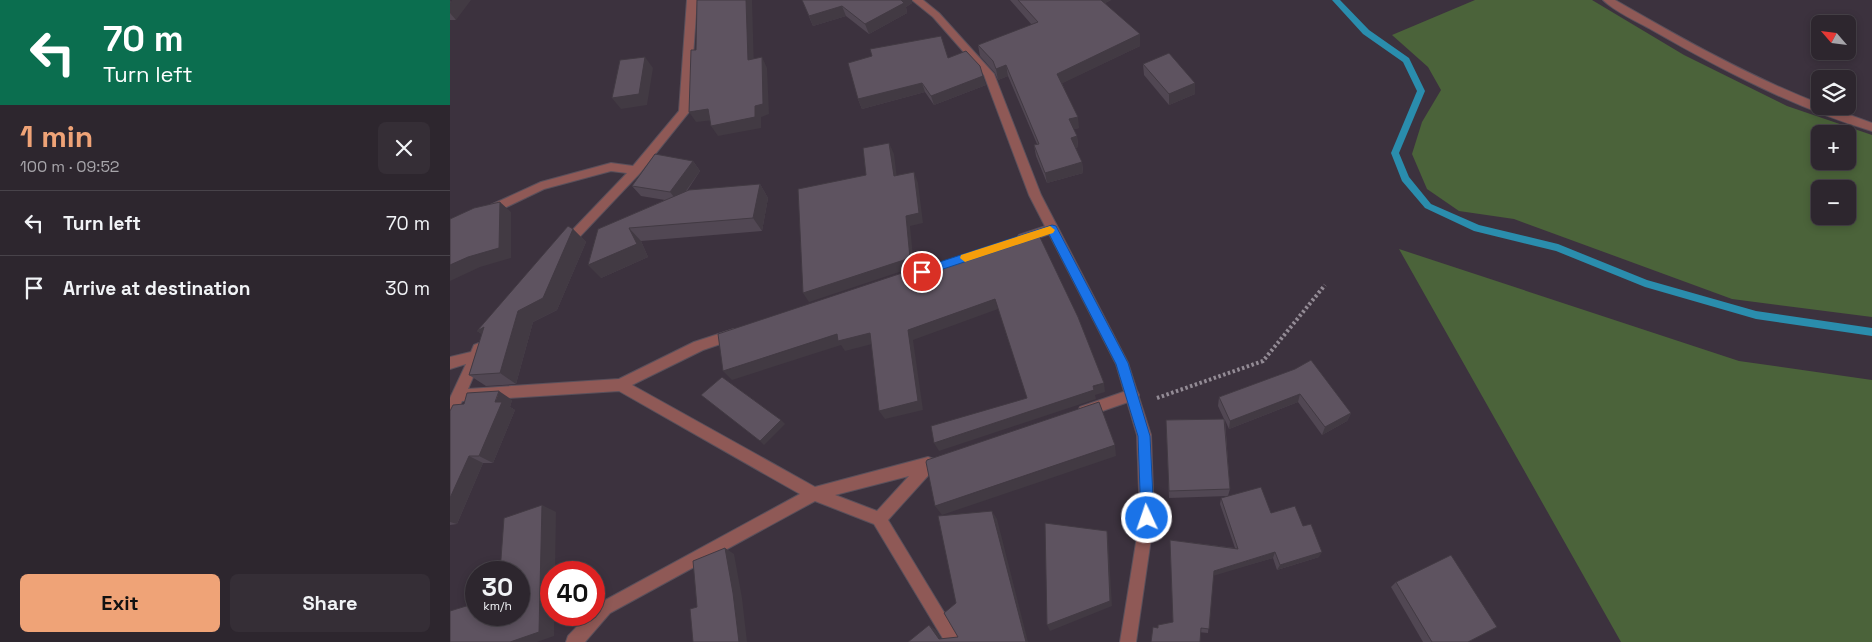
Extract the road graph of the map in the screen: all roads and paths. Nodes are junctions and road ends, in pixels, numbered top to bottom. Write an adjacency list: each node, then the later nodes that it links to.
1 (692, 0): 5 (street)
2 (917, 0): 7 (street)
3 (1608, 0): 4 (street)
4 (1872, 127)
5 (636, 170): 6 (street); 9 (street)
6 (475, 218)
7 (1052, 229): 8 (street); 17 (street)
8 (1015, 241)
9 (558, 253)
10 (1325, 285): 17 (path)
11 (746, 330): 15 (street)
12 (483, 340): 13 (street)
13 (476, 356): 14 (street); 16 (street)
14 (450, 363)
15 (620, 385): 16 (street); 20 (street)
16 (459, 394): 18 (street)
17 (1133, 401): 19 (street); 24 (street)
18 (450, 413)
19 (1076, 414)
20 (814, 494): 21 (street); 21 (street); 22 (street)
21 (879, 519): 23 (street)
22 (574, 642)
23 (954, 642)
24 (1128, 642)

